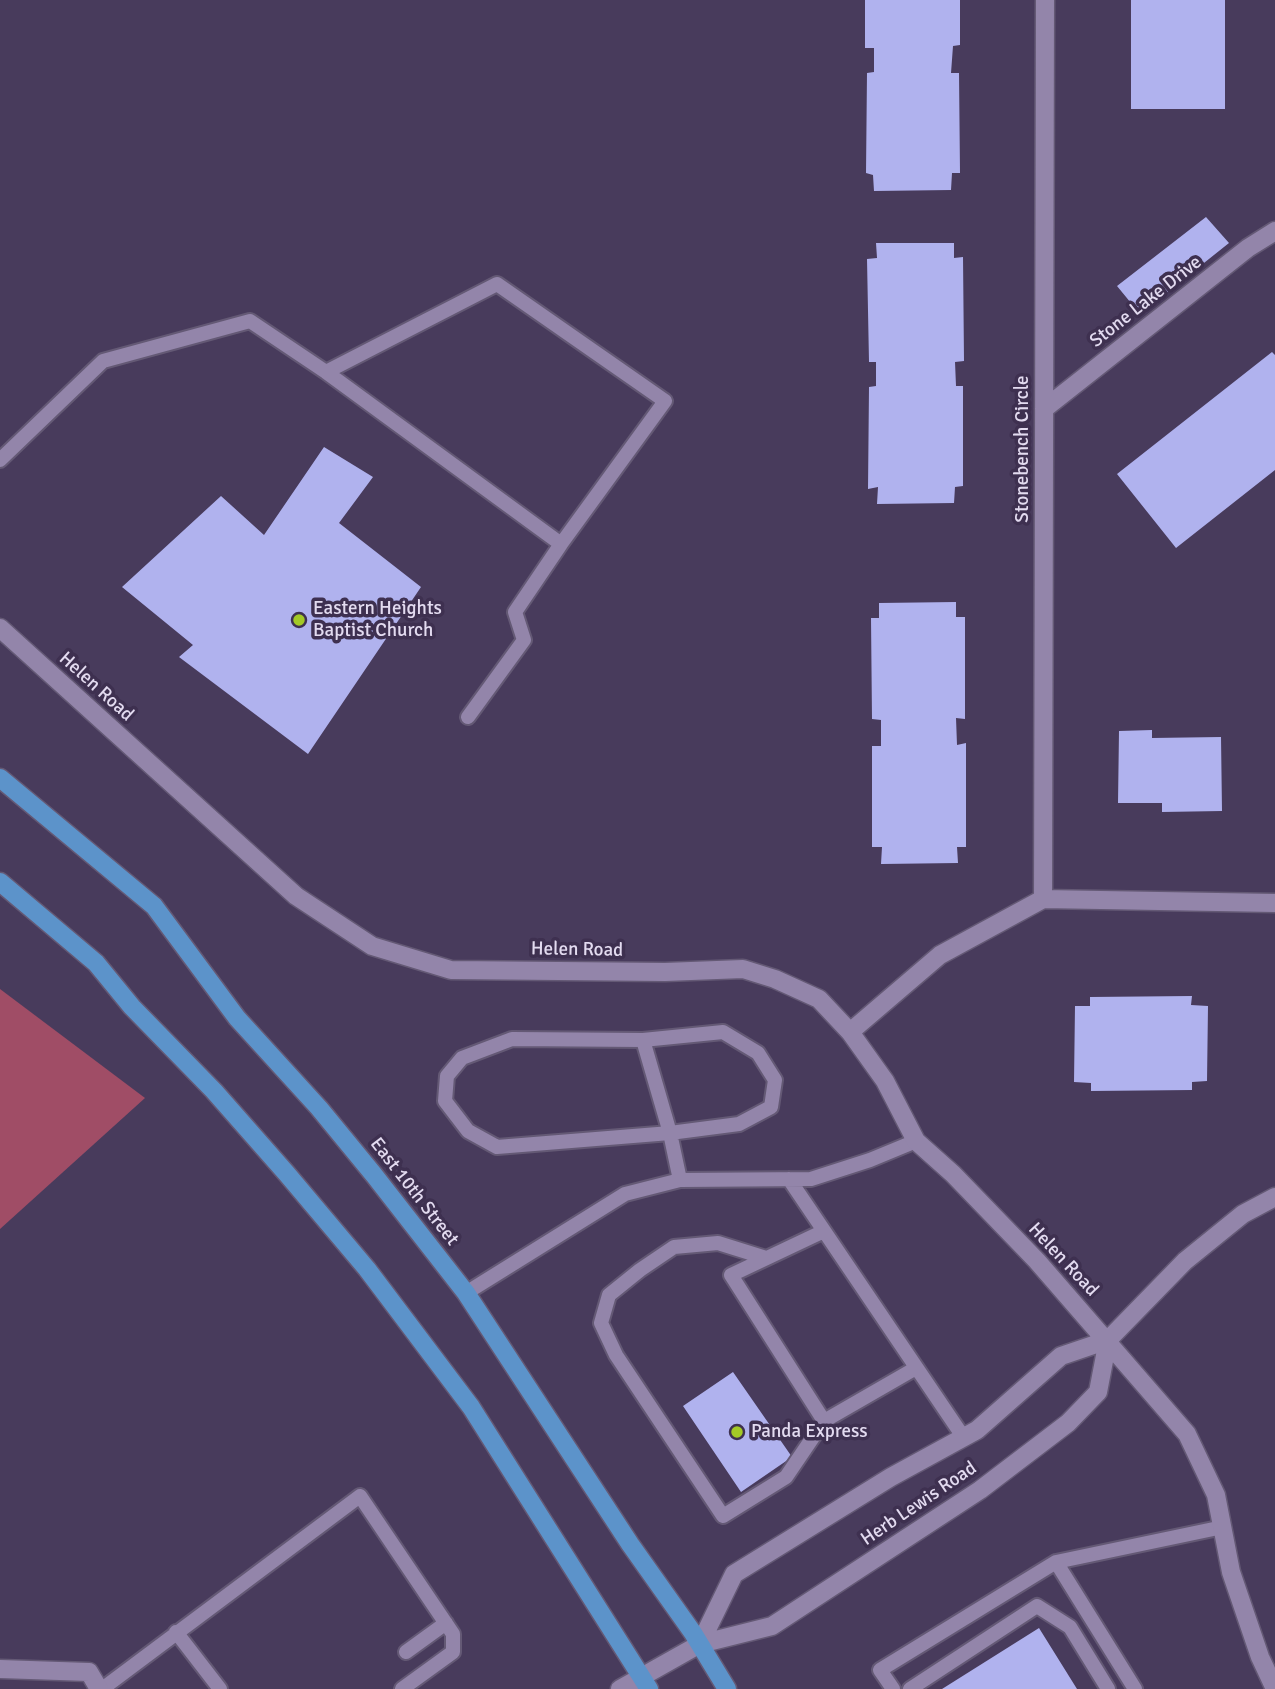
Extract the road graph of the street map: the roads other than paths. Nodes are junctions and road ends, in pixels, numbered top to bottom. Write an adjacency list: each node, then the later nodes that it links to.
1 (1045, 0): 4 (street, Stonebench Circle)
2 (1275, 231): 4 (street, Stone Lake Drive)
3 (326, 372): 5 (lane); 6 (lane); 6 (lane)
4 (1044, 409): 11 (street, Stonebench Circle)
5 (0, 460)
6 (561, 544): 8 (lane)
7 (0, 628): 13 (street, Helen Road)
8 (468, 717)
9 (0, 778): 22 (main road, East 10th Street)
10 (0, 882): 34 (main road)
11 (1043, 899): 12 (street); 13 (street)
12 (1275, 903)
13 (850, 1031): 16 (street, Helen Road)
14 (643, 1040): 15 (lane); 15 (lane); 15 (lane)
15 (670, 1133): 18 (lane)
16 (916, 1141): 17 (lane); 23 (street, Helen Road)
17 (789, 1179): 18 (lane); 20 (lane)
18 (680, 1180): 22 (lane)
19 (1275, 1198): 23 (street, Herb Lewis Road)
20 (824, 1231): 21 (lane); 24 (lane)
21 (765, 1258): 25 (lane); 25 (lane)
22 (466, 1293): 31 (main road, East 10th Street)
23 (1108, 1340): 26 (street, Herb Lewis Road); 27 (street, Helen Road); 31 (street, Herb Lewis Road)
24 (916, 1368): 25 (lane); 26 (lane)
25 (824, 1421)
26 (964, 1438): 31 (street, Herb Lewis Road)
27 (1223, 1527): 28 (lane); 44 (street, Helen Road)
28 (1056, 1562): 40 (lane); 43 (lane)
29 (446, 1623): 30 (lane); 32 (lane); 37 (lane)
30 (176, 1632): 35 (lane); 36 (lane)
31 (700, 1644): 34 (street, Herb Lewis Road); 39 (main road, East 10th Street)
32 (407, 1652)
33 (0, 1670): 35 (street)
34 (645, 1683): 38 (street, Herb Lewis Road)
35 (101, 1689)
36 (220, 1689)
37 (402, 1689)
38 (620, 1689)
39 (727, 1689)
40 (893, 1689)
41 (910, 1689): 42 (lane)
42 (1108, 1689)
43 (1135, 1689)
44 (1275, 1689)

